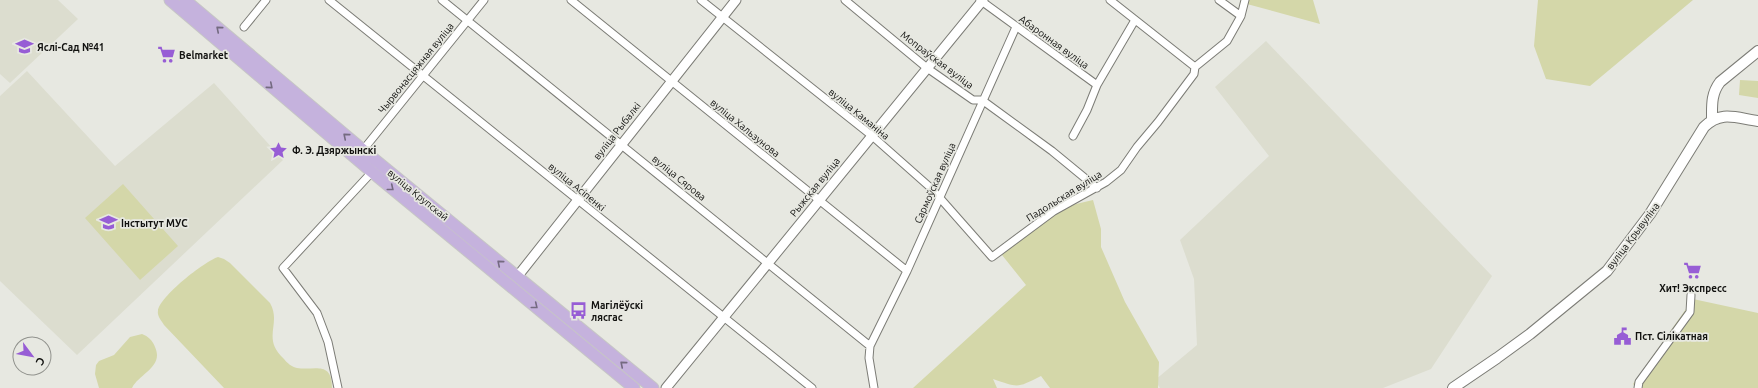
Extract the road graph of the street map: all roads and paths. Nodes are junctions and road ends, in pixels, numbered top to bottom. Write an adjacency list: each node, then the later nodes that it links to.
1 (170, 0): 34 (main road, вуліца Крупскай, one-way to 34)
2 (185, 0): 33 (main road, вуліца Крупскай, one-way to 2)
3 (266, 0): 19 (street)
4 (329, 0): 24 (street, вуліца Асіпенкі)
5 (442, 0): 18 (street, вуліца Сярова)
6 (484, 0): 18 (street, Чырвонасцяжная вуліца)
7 (571, 0): 25 (street, вуліца Хальзунова)
8 (701, 0): 16 (street, вуліца Каманіна)
9 (736, 0): 16 (street, вуліца Рыбалкі)
10 (845, 0): 23 (street, Мопраўская вуліца)
11 (981, 0): 20 (street, Абаронная вуліца); 23 (street, Рыжская вуліца)
12 (1110, 0): 17 (street)
13 (1219, 0): 15 (street)
14 (1245, 0): 15 (street)
15 (1241, 16): 22 (street)
16 (722, 17): 25 (street, вуліца Рыбалкі); 30 (street, вуліца Каманіна)
17 (1135, 20): 22 (street); 26 (street)
18 (467, 21): 24 (street, Чырвонасцяжная вуліца); 32 (street, вуліца Сярова)
19 (244, 27)
20 (1016, 27): 26 (street, Абаронная вуліца); 27 (street, Сармоўская вуліца)
21 (1758, 51): 28 (main road)
22 (1195, 67): 35 (street, Падольская вуліца)
23 (927, 68): 27 (street, Мопраўская вуліца); 30 (street, Рыжская вуліца)
24 (423, 75): 33 (street, Чырвонасцяжная вуліца); 37 (street, вуліца Асіпенкі)
25 (671, 81): 32 (street, вуліца Рыбалкі); 38 (street, вуліца Хальзунова)
26 (1097, 85): 31 (street)
27 (982, 100): 35 (street, Мопраўская вуліца); 36 (street, Сармоўская вуліца)
28 (1712, 119): 29 (main road); 52 (main road, вуліца Крывуліна)
29 (1758, 121)
30 (871, 135): 36 (street, вуліца Каманіна); 38 (street, Рыжская вуліца)
31 (1073, 136)
32 (621, 144): 37 (street, вуліца Рыбалкі); 40 (street, вуліца Сярова)
33 (363, 150): 42 (main road, вуліца Крупскай, one-way to 33)
34 (372, 172): 46 (street); 47 (main road, вуліца Крупскай, one-way to 47)
35 (1098, 188): 39 (street, Падольская вуліца)
36 (940, 198): 39 (street, вуліца Каманіна); 41 (street, Сармоўская вуліца)
37 (577, 200): 42 (street, вуліца Рыбалкі); 44 (street, вуліца Асіпенкі)
38 (819, 200): 40 (street, Рыжская вуліца); 41 (street, вуліца Хальзунова)
39 (992, 257)
40 (768, 263): 44 (street, Рыжская вуліца); 45 (street, вуліца Сярова)
41 (907, 271): 45 (street, Сармоўская вуліца)
42 (517, 277): 48 (main road, вуліца Крупскай, one-way to 42)
43 (1691, 295): 53 (street)
44 (724, 317): 49 (street, Рыжская вуліца); 50 (street, вуліца Асіпенкі)
45 (870, 346): 51 (street)
46 (338, 388)
47 (634, 388)
48 (653, 388)
49 (666, 388)
50 (812, 388)
51 (874, 388)
52 (1453, 388)
53 (1638, 388)

